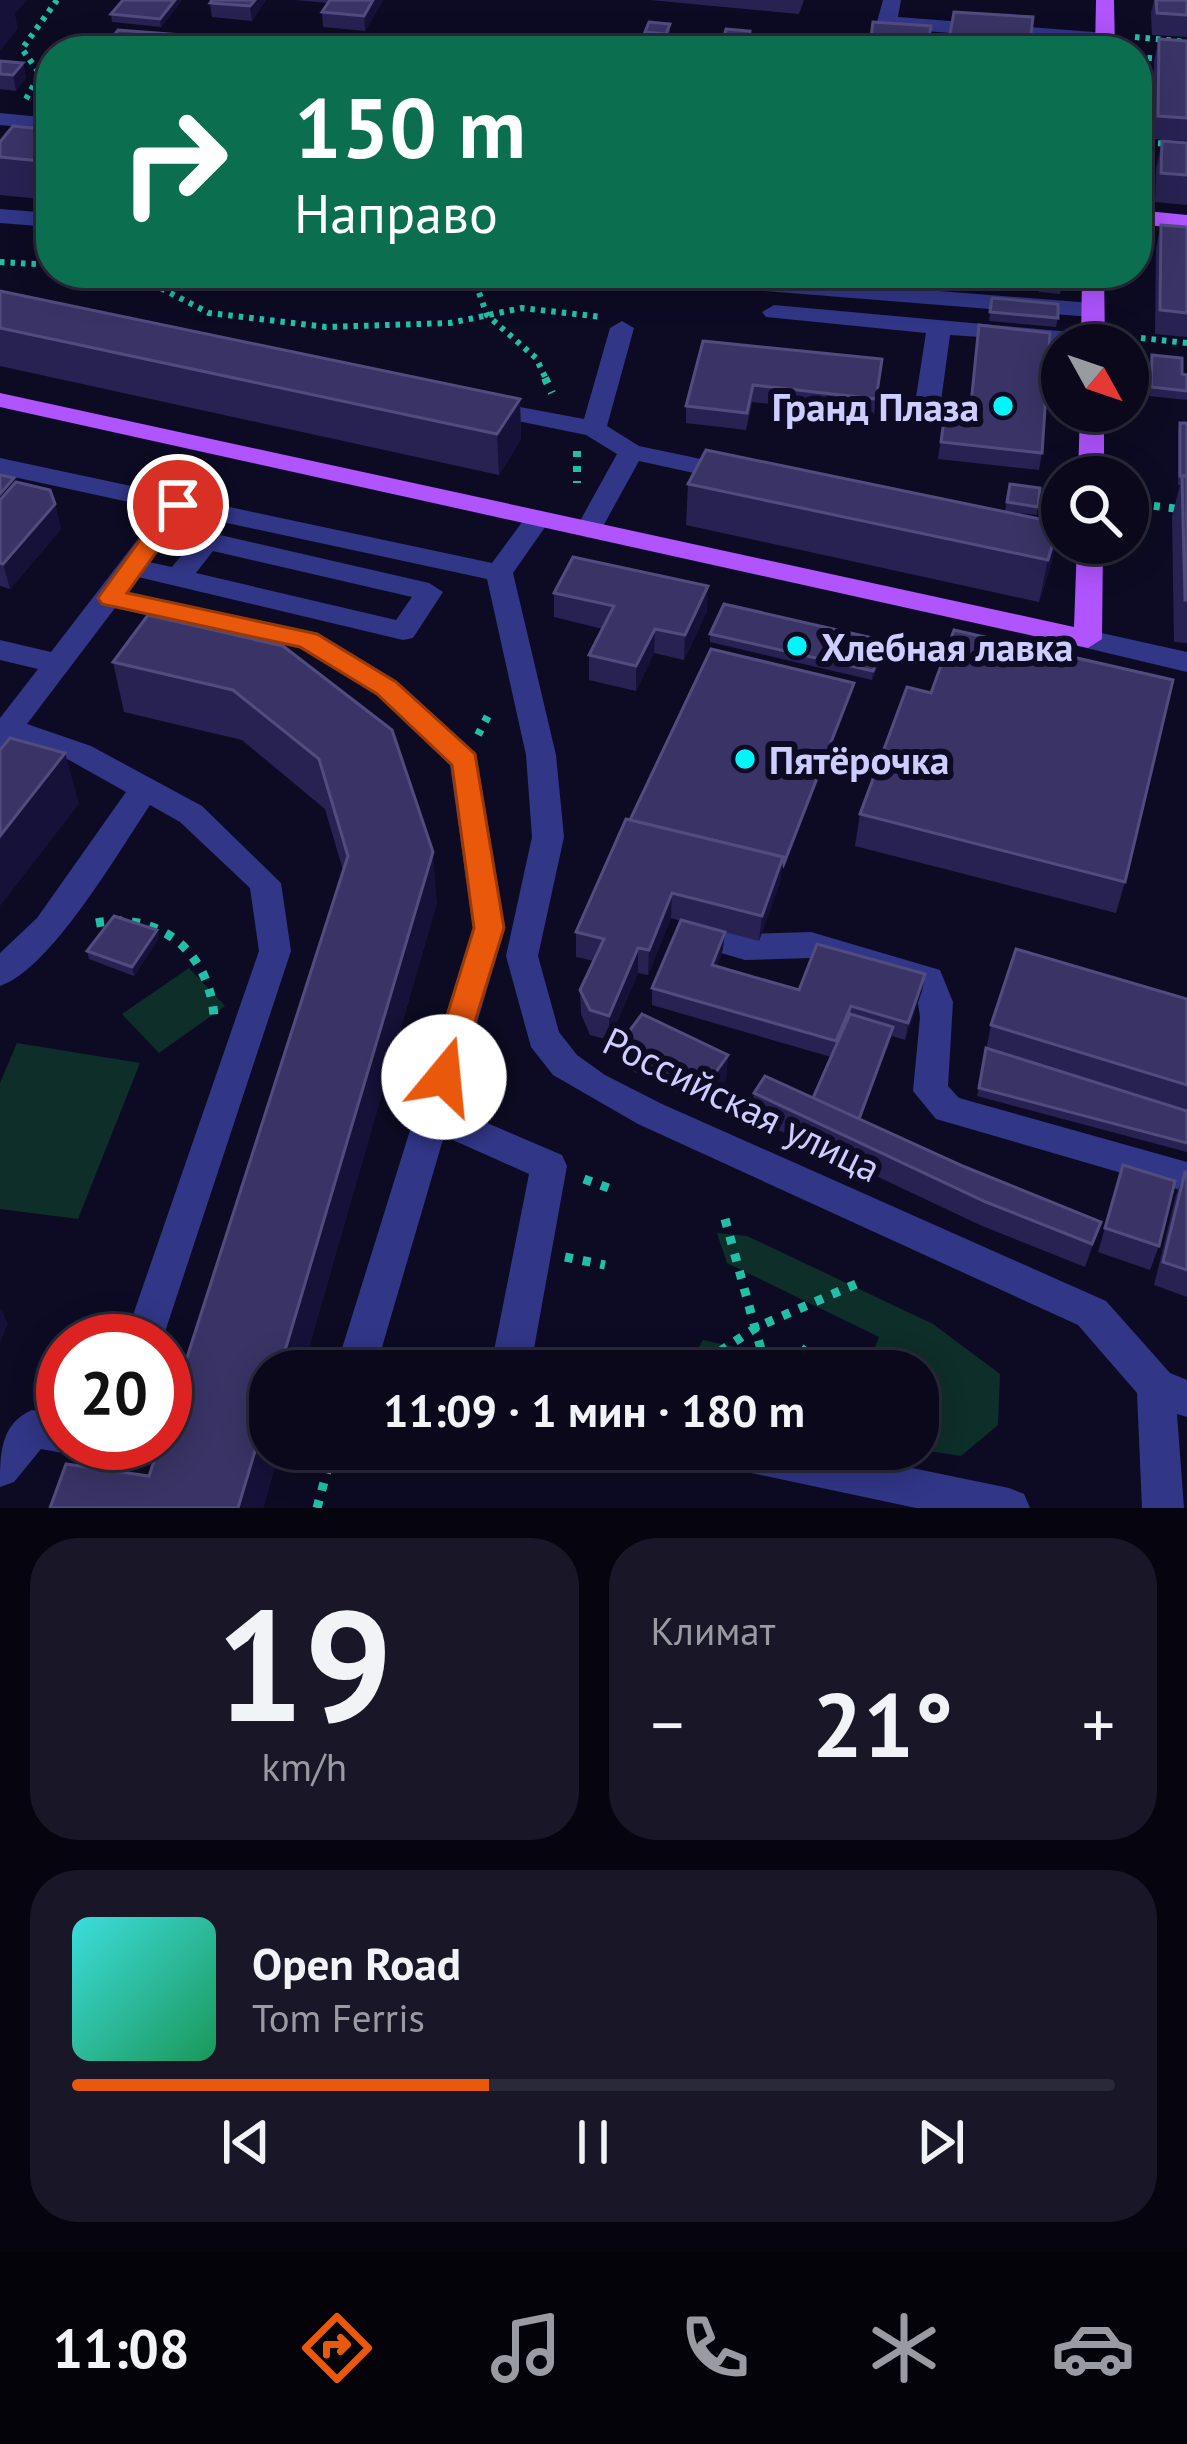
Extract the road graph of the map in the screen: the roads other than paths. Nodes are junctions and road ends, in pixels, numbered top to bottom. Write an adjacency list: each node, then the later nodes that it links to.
1 (892, 0): 4 (street)
2 (957, 0): 4 (street)
3 (1105, 0): 6 (main road)
4 (956, 26): 5 (street)
5 (1034, 36)
6 (1105, 36)
7 (16, 113): 8 (street)
8 (0, 147)
9 (0, 216): 10 (street)
10 (36, 219)
11 (1152, 219): 12 (main road)
12 (1187, 223)
13 (815, 288): 15 (street)
14 (1093, 288): 15 (main road)
15 (1093, 310): 18 (main road)
16 (774, 311): 19 (street)
17 (613, 323): 24 (street)
18 (1093, 324)
19 (939, 327): 20 (street); 23 (street)
20 (1041, 338)
21 (0, 400): 29 (main road)
22 (469, 404): 24 (street)
23 (926, 416)
24 (594, 429): 25 (street)
25 (631, 452): 27 (street); 30 (street)
26 (0, 466): 28 (street)
27 (768, 480)
28 (178, 505): 32 (street); 33 (street)
29 (537, 520): 30 (main road); 33 (street)
30 (588, 530): 36 (main road)
31 (1090, 564): 36 (main road)
32 (133, 568): 34 (street); 35 (street)
33 (499, 574): 49 (street, Российская улица)
34 (178, 578): 34 (street)
35 (111, 598): 39 (street); 44 (street)
36 (1088, 639): 38 (street)
37 (0, 650): 39 (street)
38 (1187, 662)
39 (58, 664): 40 (street)
40 (5, 734): 41 (street)
41 (145, 789): 43 (street); 46 (street)
42 (699, 934): 45 (street)
43 (0, 974)
44 (433, 1115): 47 (street); 48 (street)
45 (1187, 1177)
46 (152, 1314)
47 (361, 1350)
48 (514, 1350)
49 (1172, 1392): 54 (street)
50 (36, 1431): 51 (street)
51 (0, 1468)
52 (828, 1470): 53 (street)
53 (1009, 1508)
54 (1163, 1508)

